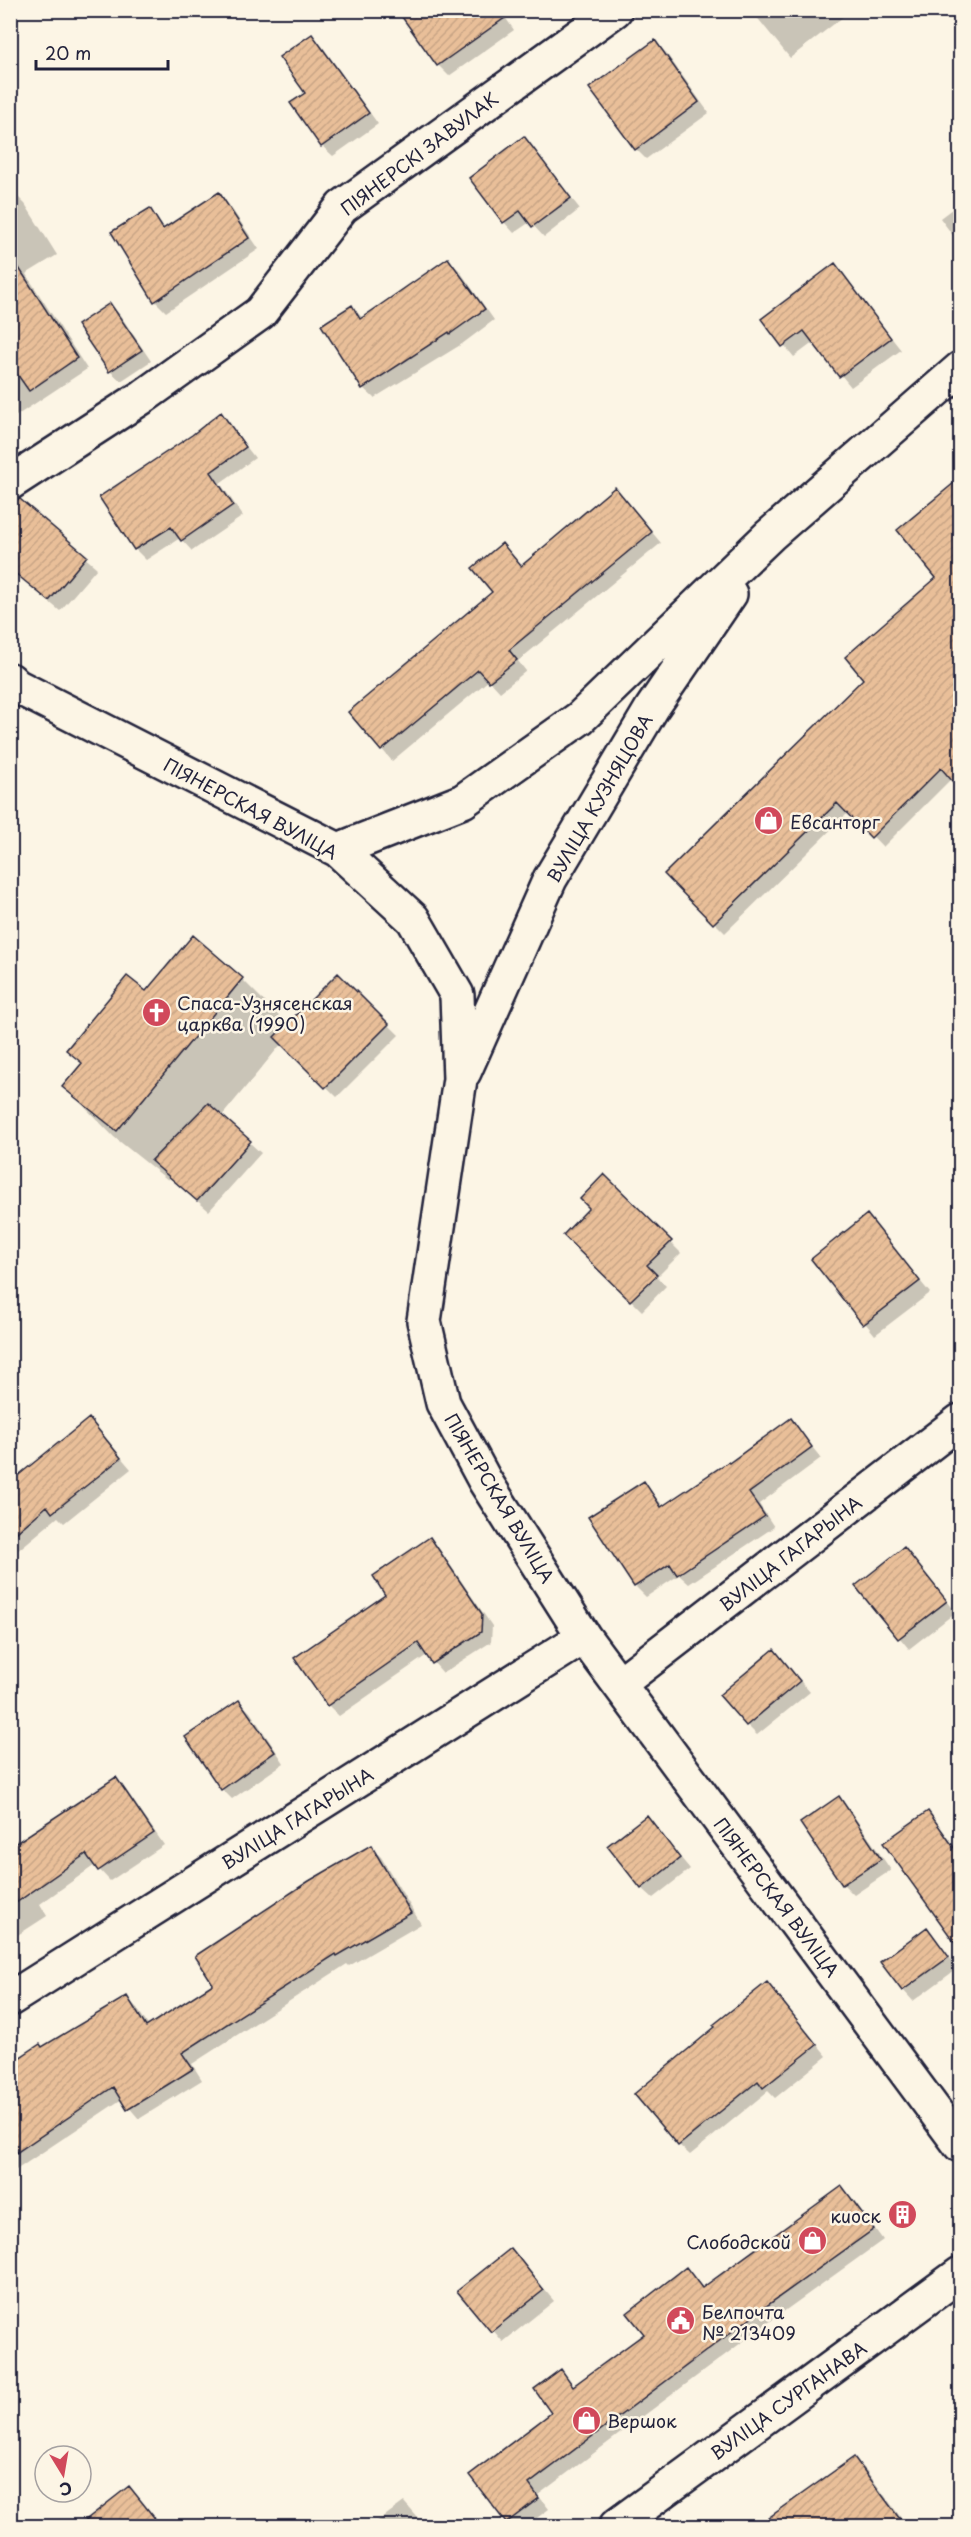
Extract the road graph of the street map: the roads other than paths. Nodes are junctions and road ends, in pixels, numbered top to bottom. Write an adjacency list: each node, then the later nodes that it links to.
1 (615, 10): 3 (street, ПІЯНЕРСКІ ЗАВУЛАК)
2 (960, 369): 4 (street, ВУЛІЦА КУЗНЯЦОВА)
3 (10, 483)
4 (770, 535): 6 (street, ВУЛІЦА КУЗНЯЦОВА); 7 (street, ВУЛІЦА КУЗНЯЦОВА)
5 (12, 686): 6 (street, ПІЯНЕРСКАЯ ВУЛІЦА)
6 (338, 850): 7 (street, ПІЯНЕРСКАЯ ВУЛІЦА)
7 (460, 1079): 9 (street, ПІЯНЕРСКАЯ ВУЛІЦА)
8 (960, 1421): 10 (street, ВУЛІЦА ГАГАРЫНА)
9 (584, 1637): 10 (street, ПІЯНЕРСКАЯ ВУЛІЦА); 11 (street, ВУЛІЦА ГАГАРЫНА)
10 (619, 1684): 12 (street, ПІЯНЕРСКАЯ ВУЛІЦА)
11 (10, 1999)
12 (960, 2145)
13 (960, 2274): 14 (street, ВУЛІЦА СУРГАНАВА)
14 (616, 2526)

